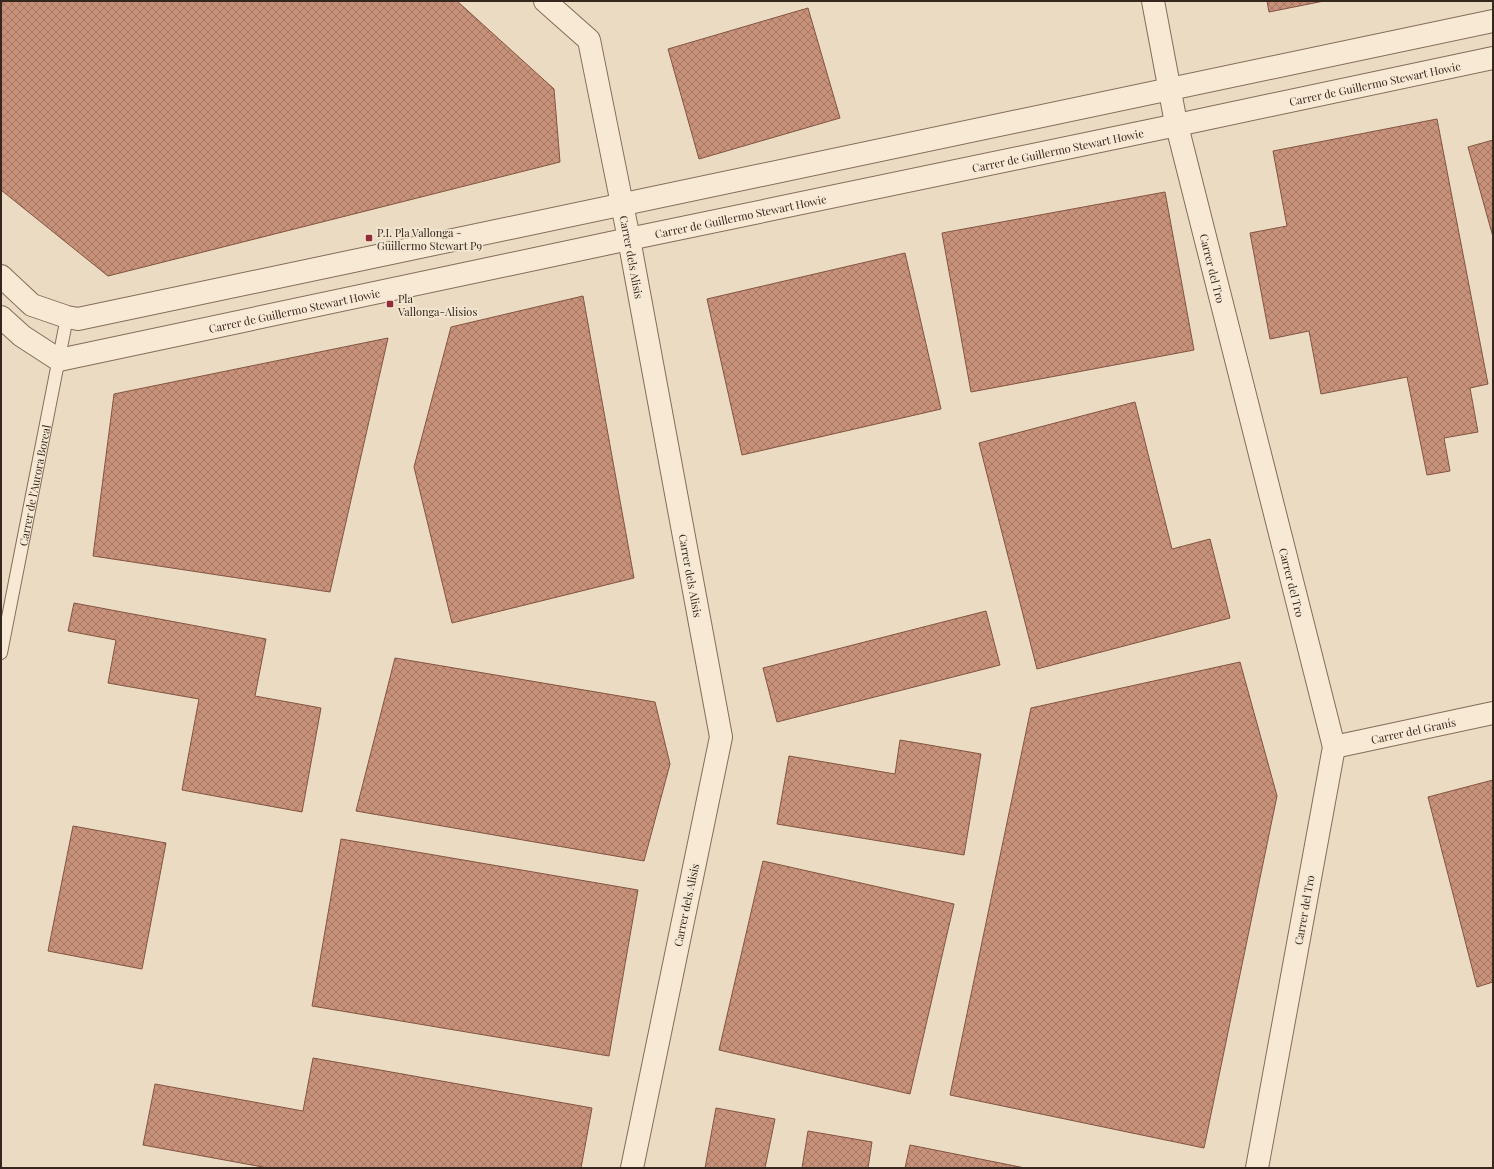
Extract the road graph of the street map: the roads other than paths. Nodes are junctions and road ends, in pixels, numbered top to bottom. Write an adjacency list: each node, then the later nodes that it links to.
1 (545, 1): 7 (street, Carrer dels Alisis)
2 (1153, 1): 5 (street, Carrer del Tro)
3 (1493, 21): 5 (street)
4 (1493, 58): 6 (street, Carrer de Guillermo Stewart Howie)
5 (1169, 89): 6 (street, Carrer del Tro); 7 (street)
6 (1177, 125): 8 (street, Carrer de Guillermo Stewart Howie); 15 (street, Carrer del Tro)
7 (622, 204): 8 (street, Carrer dels Alisis); 11 (street)
8 (629, 239): 12 (street, Carrer de Guillermo Stewart Howie); 16 (street, Carrer dels Alisis)
9 (1, 276): 11 (street)
10 (1, 317): 12 (street)
11 (67, 318): 12 (lane, Carrer de l'Aurora Boreal)
12 (60, 360): 13 (lane, Carrer de l'Aurora Boreal)
13 (1, 653)
14 (1493, 713): 15 (street, Carrer del Granís)
15 (1334, 747): 17 (street, Carrer del Tro)
16 (632, 1168)
17 (1257, 1168)

